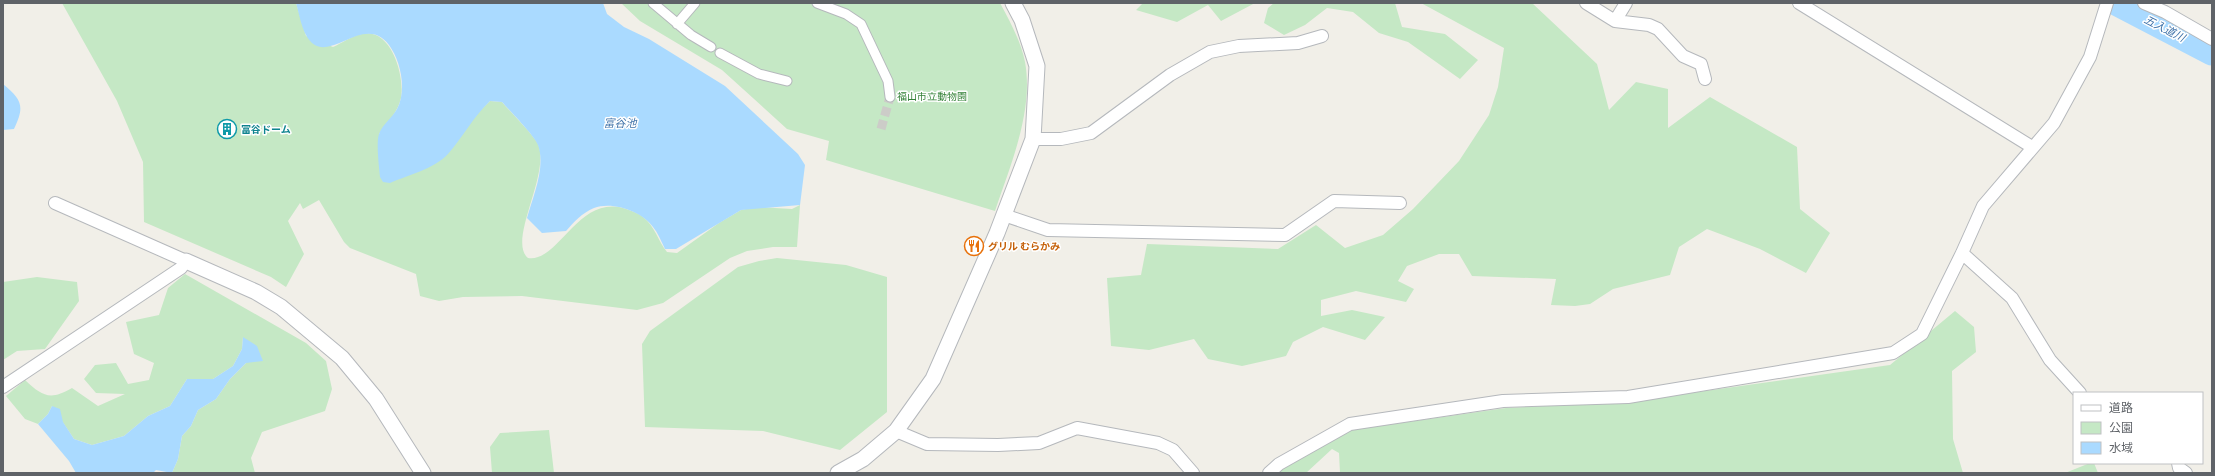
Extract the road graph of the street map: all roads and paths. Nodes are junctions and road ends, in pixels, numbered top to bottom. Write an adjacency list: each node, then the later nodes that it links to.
1 (652, 3): 11 (street)
2 (695, 3): 11 (street)
3 (817, 3): 18 (street)
4 (1013, 3): 19 (street)
5 (1586, 3): 10 (street)
6 (1626, 3): 10 (street)
7 (1799, 3): 20 (street)
8 (2144, 3): 13 (street)
9 (2105, 7): 20 (street)
10 (1615, 22): 16 (street)
11 (676, 24): 14 (street)
12 (1322, 36): 19 (street)
13 (2212, 39)
14 (711, 47)
15 (720, 53): 17 (street)
16 (1705, 79)
17 (787, 81)
18 (890, 98)
19 (1033, 140): 23 (street)
20 (2032, 147): 24 (street)
21 (55, 203): 25 (street)
22 (1400, 203): 23 (street)
23 (1004, 215): 28 (street)
24 (1962, 253): 27 (street); 33 (street)
25 (186, 261): 26 (street); 30 (street)
26 (3, 387)
27 (2079, 392)
28 (896, 431): 31 (street); 32 (street)
29 (2178, 464): 34 (street)
30 (423, 473)
31 (838, 473)
32 (1193, 473)
33 (1269, 473)
34 (2186, 473)

